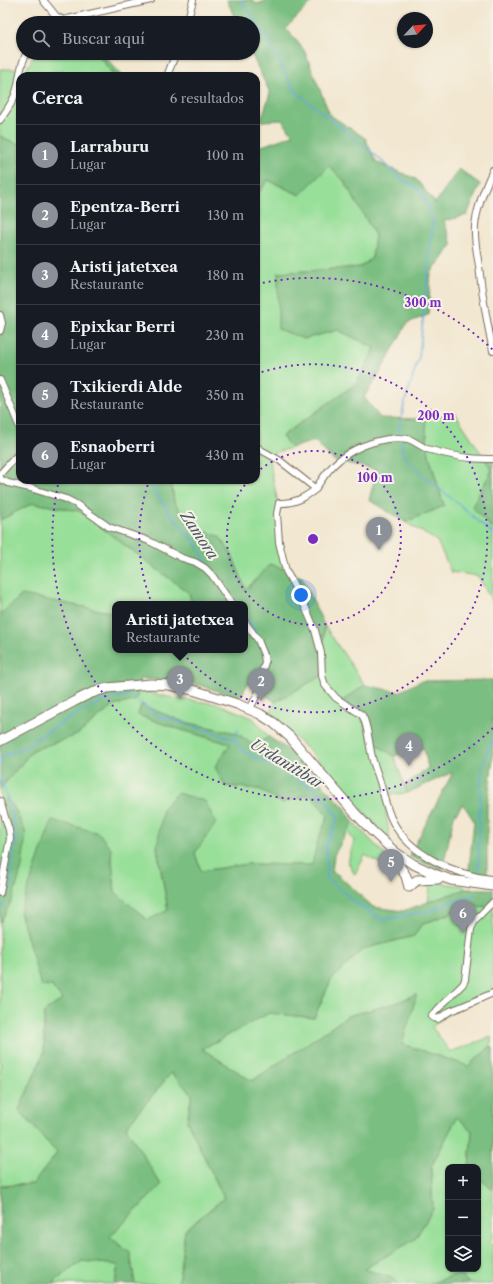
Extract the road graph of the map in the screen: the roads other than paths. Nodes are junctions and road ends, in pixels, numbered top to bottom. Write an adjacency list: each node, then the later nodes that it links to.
1 (43, 0): 4 (street)
2 (151, 0): 5 (street)
3 (193, 0): 6 (street)
4 (56, 16)
5 (85, 16)
6 (189, 16)
7 (24, 60): 9 (street)
8 (173, 60): 10 (street)
9 (21, 72)
10 (169, 72)
11 (16, 91): 12 (street)
12 (0, 120)
13 (493, 170): 16 (street)
14 (0, 315): 15 (street)
15 (0, 331)
16 (493, 351)
17 (0, 380): 18 (street)
18 (16, 418)
19 (260, 449): 34 (street)
20 (16, 457): 22 (street)
21 (493, 459): 23 (street)
22 (0, 476): 24 (street)
23 (318, 485)
24 (230, 601)
25 (248, 626): 26 (street)
26 (250, 709): 27 (main road); 29 (main road)
27 (0, 740)
28 (0, 801): 37 (street)
29 (372, 831): 30 (main road); 31 (main road)
30 (392, 855): 32 (main road); 33 (main road)
31 (411, 862): 32 (main road); 33 (main road)
32 (414, 873): 33 (main road)
33 (438, 877): 34 (main road)
34 (461, 877): 35 (street); 36 (main road)
35 (493, 881)
36 (493, 886)
37 (0, 893)
38 (493, 902): 39 (street)
39 (493, 993)

